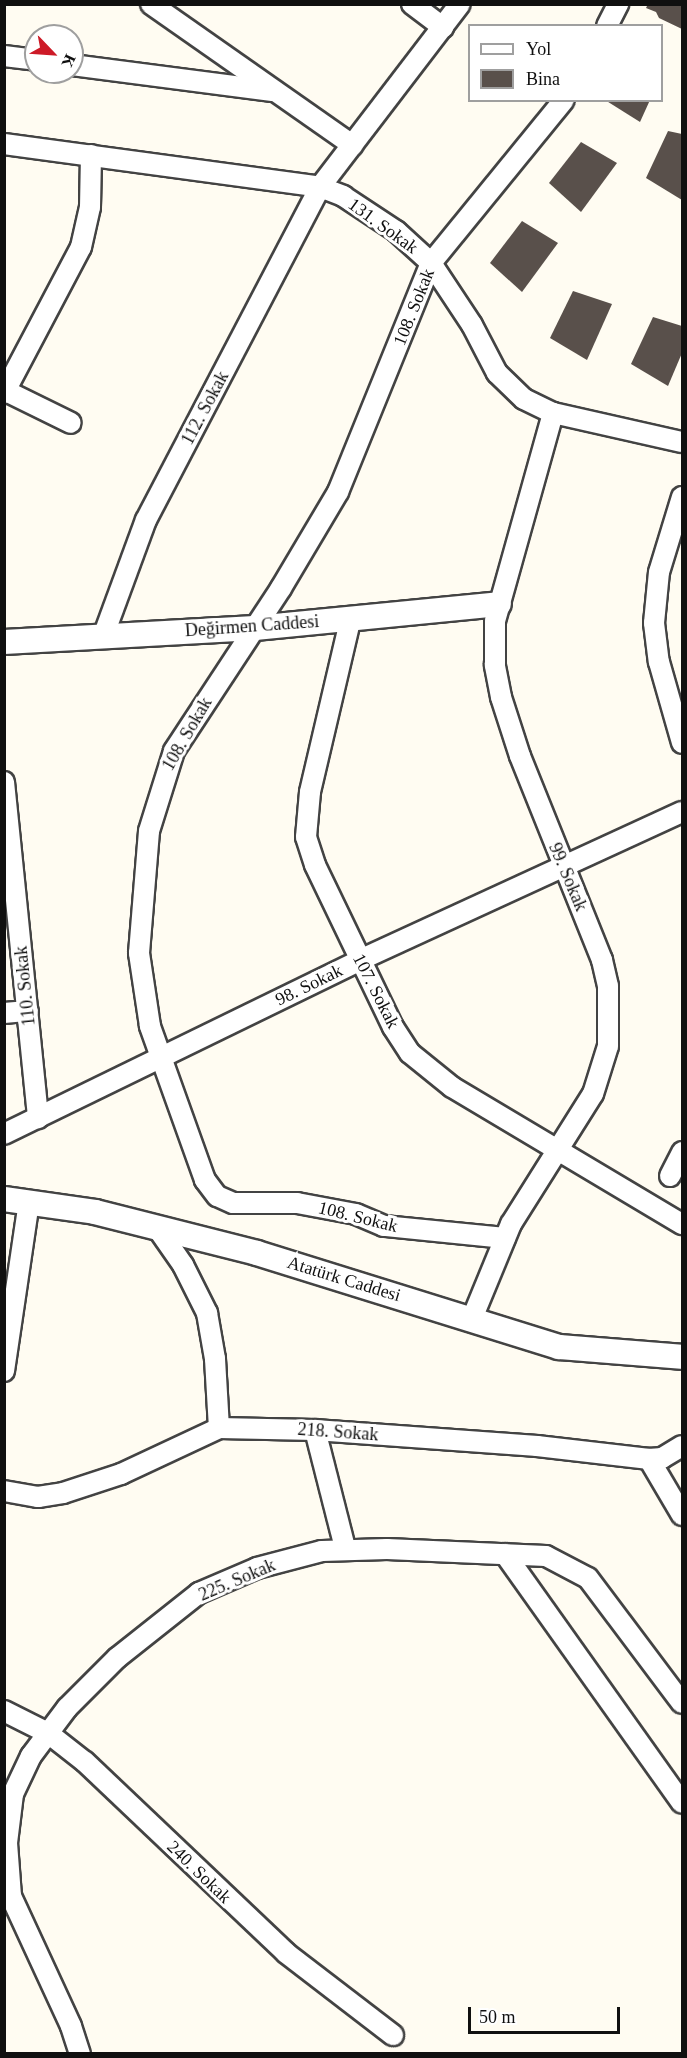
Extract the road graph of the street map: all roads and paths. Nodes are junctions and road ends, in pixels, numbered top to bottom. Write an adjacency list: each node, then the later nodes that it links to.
1 (152, 4): 10 (street)
2 (412, 4): 6 (street)
3 (460, 4): 6 (street, 112. Sokak)
4 (618, 4): 5 (street)
5 (608, 24)
6 (443, 27): 13 (street, 112. Sokak)
7 (4, 56): 8 (street)
8 (24, 58)
9 (84, 67): 10 (street)
10 (275, 91): 13 (street)
11 (562, 102): 16 (street, 108. Sokak)
12 (4, 144): 14 (street, 131. Sokak)
13 (352, 145): 15 (street, 112. Sokak)
14 (91, 155): 15 (street, 131. Sokak); 17 (street)
15 (320, 187): 16 (street, 131. Sokak); 25 (street, 112. Sokak)
16 (431, 262): 18 (street, 131. Sokak); 24 (street, 108. Sokak)
17 (5, 392): 19 (street)
18 (553, 413): 20 (street, 131. Sokak); 22 (street, 99. Sokak)
19 (71, 423)
20 (682, 442)
21 (682, 497): 27 (street)
22 (499, 604): 23 (street, Değirmen Caddesi); 30 (street, 99. Sokak)
23 (351, 617): 24 (street, Değirmen Caddesi); 31 (street, 107. Sokak)
24 (255, 628): 25 (street, Değirmen Caddesi); 34 (street, 108. Sokak)
25 (104, 634): 26 (street, Değirmen Caddesi)
26 (4, 642)
27 (682, 743)
28 (4, 782): 32 (street, 110. Sokak)
29 (682, 812): 30 (street, 98. Sokak)
30 (561, 865): 31 (street, 98. Sokak); 37 (street, 99. Sokak)
31 (360, 960): 34 (street, 98. Sokak); 37 (street, 107. Sokak)
32 (28, 1011): 33 (street); 35 (street, 110. Sokak)
33 (4, 1013)
34 (162, 1056): 35 (street, 98. Sokak); 44 (street, 108. Sokak)
35 (38, 1118): 36 (street, 98. Sokak)
36 (4, 1134)
37 (556, 1148): 42 (street, 107. Sokak); 44 (street, 99. Sokak)
38 (682, 1152): 39 (street)
39 (670, 1176)
40 (4, 1199): 41 (street, Atatürk Caddesi)
41 (28, 1202): 43 (street, Atatürk Caddesi); 47 (street)
42 (682, 1224)
43 (158, 1229): 45 (street, Atatürk Caddesi); 48 (street)
44 (505, 1238): 45 (street, 99. Sokak)
45 (471, 1320): 46 (street, Atatürk Caddesi)
46 (682, 1358)
47 (4, 1371)
48 (219, 1428): 49 (street, 218. Sokak); 52 (street, 218. Sokak)
49 (315, 1430): 51 (street, 218. Sokak); 54 (street)
50 (682, 1446): 51 (street, 218. Sokak)
51 (650, 1459): 53 (street)
52 (4, 1491)
53 (682, 1515)
54 (345, 1548): 55 (street, 225. Sokak); 58 (street, 225. Sokak)
55 (505, 1554): 56 (street, 225. Sokak); 59 (street)
56 (682, 1703)
57 (4, 1711): 58 (street, 240. Sokak)
58 (48, 1733): 60 (street, 240. Sokak); 61 (street, 225. Sokak)
59 (682, 1803)
60 (393, 2035)
61 (80, 2054)

